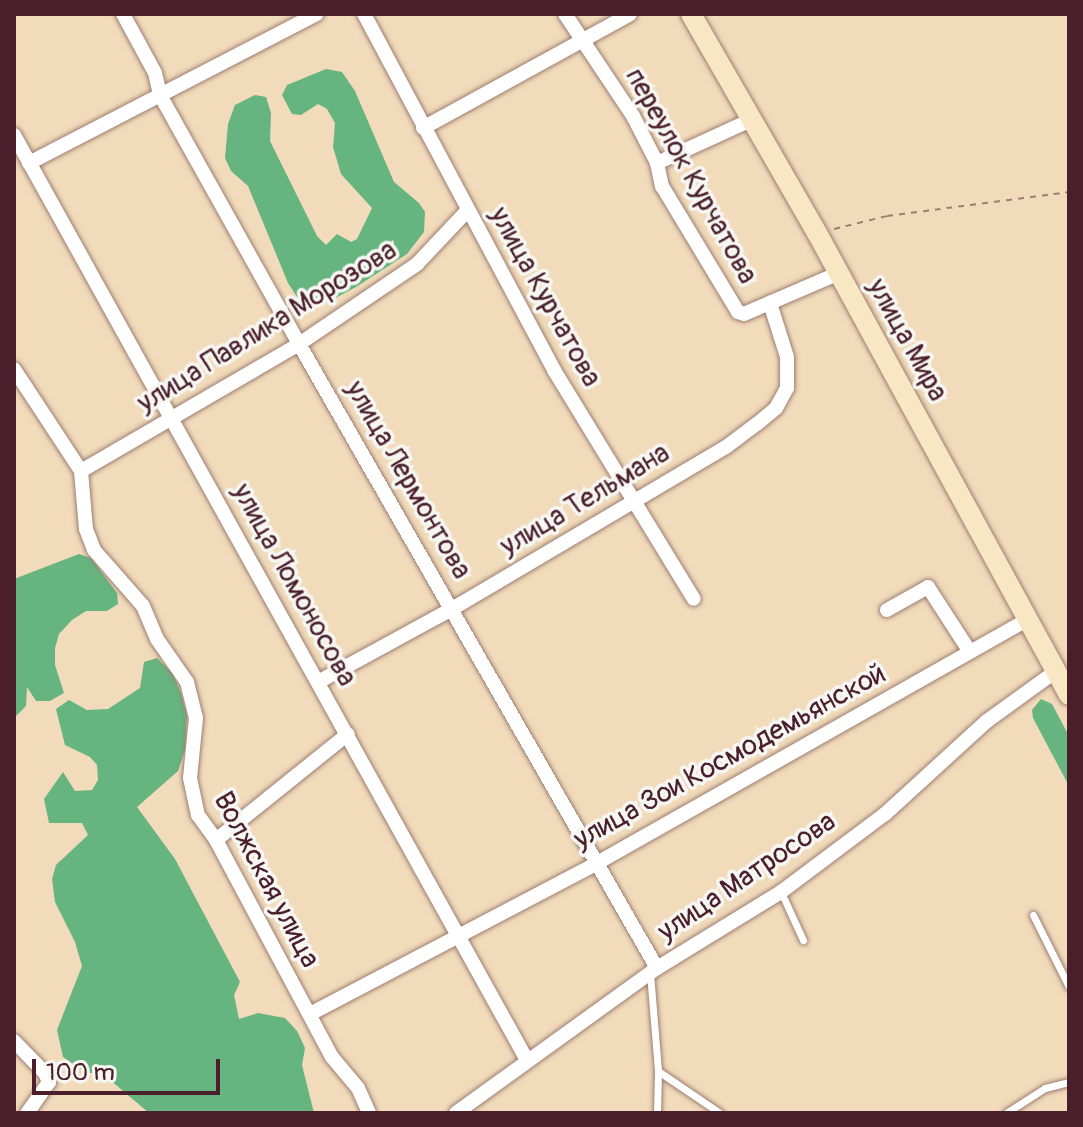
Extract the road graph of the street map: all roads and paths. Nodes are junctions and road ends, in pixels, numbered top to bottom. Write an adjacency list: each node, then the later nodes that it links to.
1 (123, 14): 8 (street, улица Лермонтова)
2 (317, 14): 8 (street)
3 (364, 14): 10 (street, улица Курчатова)
4 (565, 14): 7 (street, переулок Курчатова)
5 (630, 14): 7 (street)
6 (691, 14): 9 (main road, улица Мира)
7 (582, 43): 10 (street); 13 (street, переулок Курчатова)
8 (160, 95): 12 (street); 19 (street, улица Лермонтова)
9 (753, 119): 13 (street); 16 (main road, улица Мира)
10 (423, 128): 15 (street, улица Курчатова)
11 (14, 135): 12 (street, улица Ломоносова)
12 (29, 163): 21 (street, улица Ломоносова)
13 (657, 163): 18 (street, переулок Курчатова)
14 (1069, 192): 16 (path)
15 (467, 211): 19 (street, улица Павлика Морозова); 23 (street, улица Курчатова)
16 (817, 233): 17 (main road, улица Мира)
17 (839, 273): 18 (street, переулок Курчатова); 27 (main road, улица Мира)
18 (770, 303): 23 (street, улица Тельмана)
19 (299, 344): 21 (street, улица Павлика Морозова); 25 (street, улица Лермонтова)
20 (14, 369): 22 (street, Волжская улица)
21 (172, 419): 22 (street, улица Павлика Морозова); 30 (street, улица Ломоносова)
22 (81, 471): 33 (street, Волжская улица)
23 (635, 502): 24 (street, улица Курчатова); 25 (street, улица Тельмана)
24 (694, 599)
25 (452, 609): 30 (street, улица Тельмана); 34 (street, улица Лермонтова)
26 (887, 610): 28 (street)
27 (1027, 620): 28 (street, улица Зои Космодемьянской); 29 (main road, улица Мира)
28 (970, 652): 34 (street, улица Зои Космодемьянской)
29 (1056, 671): 31 (main road, улица Мира); 35 (street, улица Матросова)
30 (318, 682): 32 (street, улица Ломоносова)
31 (1069, 695)
32 (348, 734): 33 (street); 37 (street, улица Ломоносова)
33 (216, 840): 41 (street, Волжская улица)
34 (599, 862): 37 (street, улица Зои Космодемьянской); 39 (street, улица Лермонтова)
35 (781, 892): 38 (lane); 39 (street, улица Матросова)
36 (1033, 915): 40 (lane)
37 (458, 938): 41 (street, улица Зои Космодемьянской); 43 (street, улица Ломоносова)
38 (803, 940)
39 (653, 970): 43 (street, улица Матросова); 44 (lane)
40 (1069, 987)
41 (310, 1014): 47 (street, Волжская улица)
42 (14, 1041): 46 (street)
43 (527, 1060): 48 (street, улица Матросова)
44 (658, 1071): 49 (lane); 50 (lane)
45 (1069, 1082): 51 (lane)
46 (27, 1113)
47 (369, 1113)
48 (456, 1113)
49 (657, 1113)
50 (720, 1113)
51 (1006, 1113)

